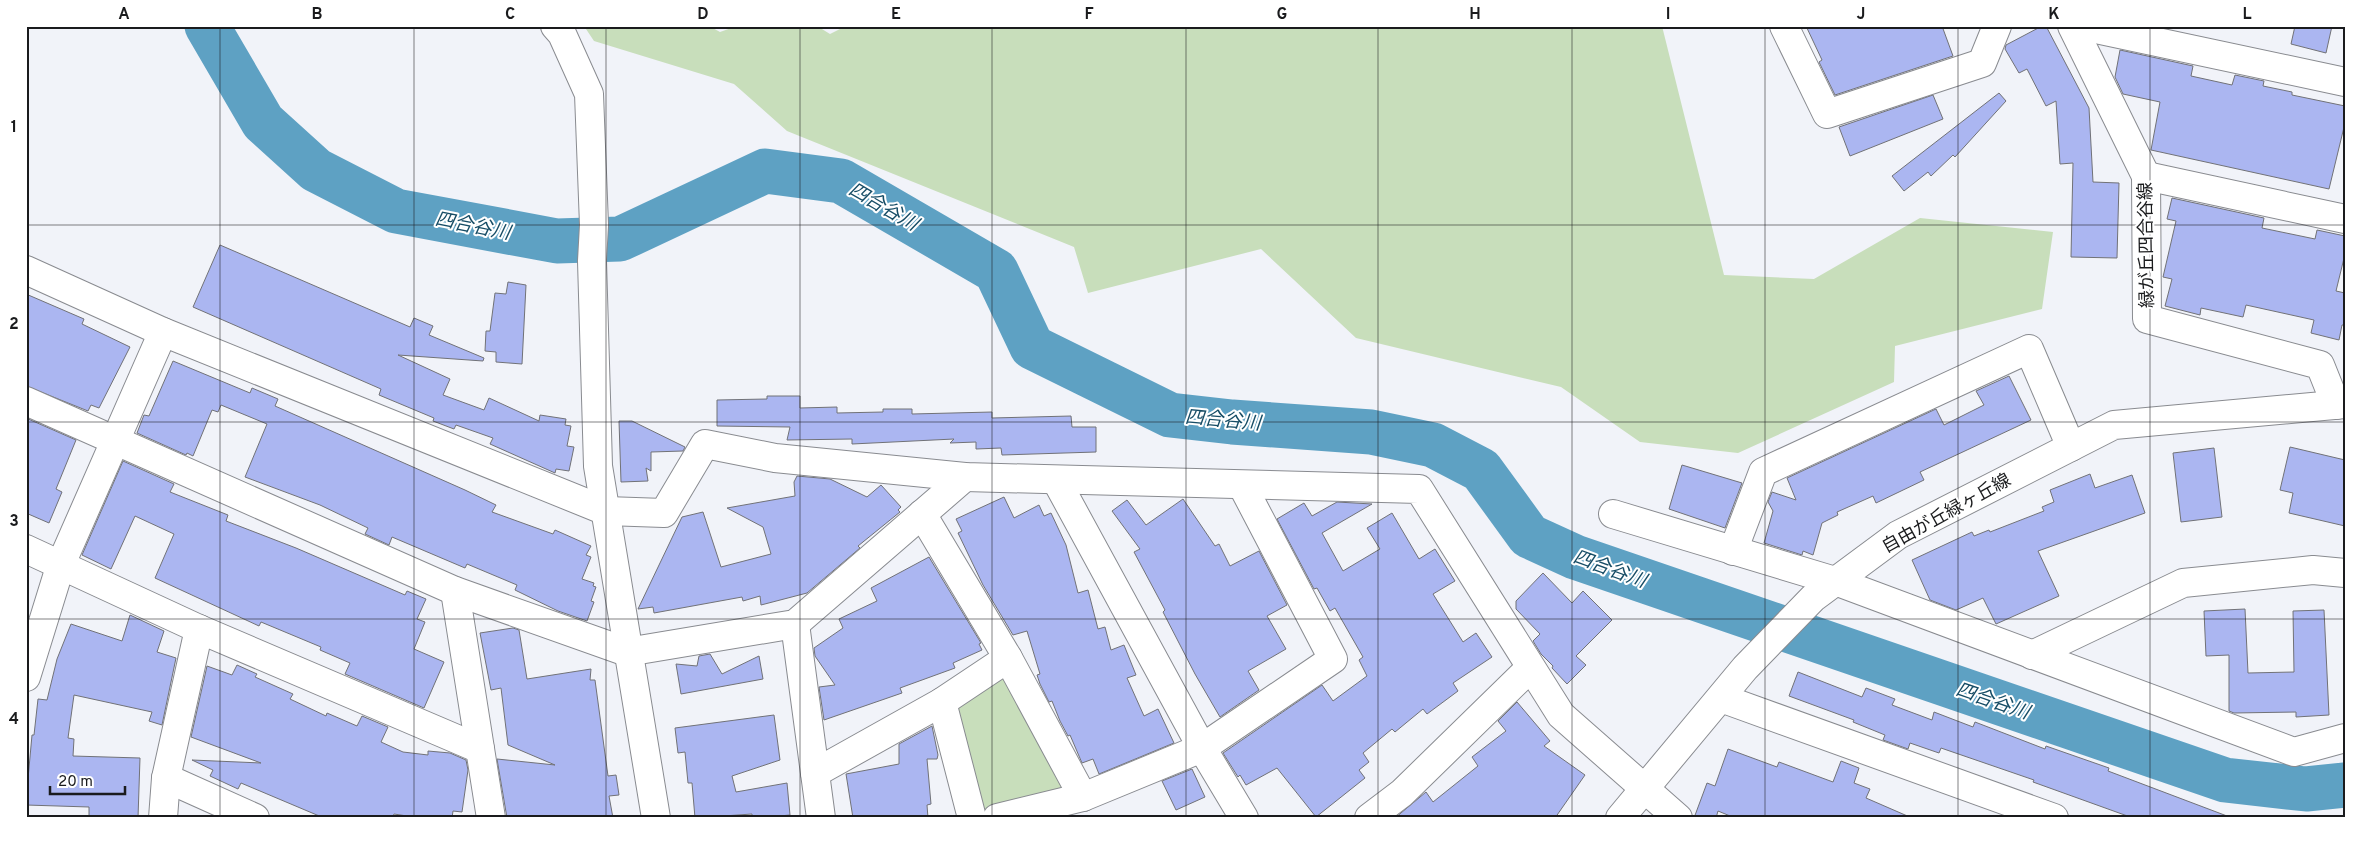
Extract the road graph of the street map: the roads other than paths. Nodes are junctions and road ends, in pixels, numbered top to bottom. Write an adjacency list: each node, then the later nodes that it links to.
1 (555, 26): 18 (street)
2 (1784, 26): 3 (street)
3 (1997, 26)
4 (2072, 26): 7 (street, 緑が丘四合谷線)
5 (2082, 26): 6 (street)
6 (2345, 82)
7 (2146, 176): 8 (street); 12 (street, 緑が丘四合谷線)
8 (2345, 219)
9 (26, 270): 10 (street)
10 (163, 332): 13 (street); 18 (street)
11 (26, 401): 13 (street)
12 (2340, 405): 14 (street, 自由が丘緑ヶ丘線)
13 (115, 442): 23 (street); 26 (street)
14 (2071, 447): 22 (street); 25 (street, 自由が丘緑ヶ丘線)
15 (965, 477): 16 (street); 18 (street); 19 (street)
16 (1056, 480): 17 (street); 38 (street)
17 (1242, 485): 32 (street); 38 (street)
18 (606, 511): 29 (street)
19 (922, 514): 27 (street); 31 (street)
20 (1614, 514): 22 (street)
21 (26, 549): 23 (street)
22 (1733, 551): 25 (street)
23 (60, 564): 28 (street); 33 (street)
24 (2345, 573): 30 (street)
25 (1835, 581): 30 (street); 34 (street, 自由が丘緑ヶ丘線)
26 (455, 591): 29 (street); 37 (street)
27 (795, 624): 29 (street); 39 (street)
28 (199, 630): 37 (street); 40 (street)
29 (628, 652): 46 (street)
30 (2032, 654): 36 (street)
31 (1008, 658): 35 (street); 42 (street)
32 (1530, 668): 41 (street); 51 (street)
33 (26, 677)
34 (1721, 698): 41 (street, 自由が丘緑ヶ丘線); 54 (street)
35 (942, 702): 39 (street); 48 (street)
36 (2345, 738)
37 (480, 748): 45 (street)
38 (1202, 748): 42 (street); 50 (street)
39 (816, 772): 47 (street)
40 (166, 778): 43 (street); 44 (street)
41 (1646, 789): 52 (street, 自由が丘緑ヶ丘線); 53 (street)
42 (1083, 797): 49 (street)
43 (163, 818)
44 (255, 818)
45 (491, 818)
46 (656, 818)
47 (821, 818)
48 (972, 818)
49 (997, 818)
50 (1244, 818)
51 (1368, 818)
52 (1620, 818)
53 (1678, 818)
54 (2054, 818)

